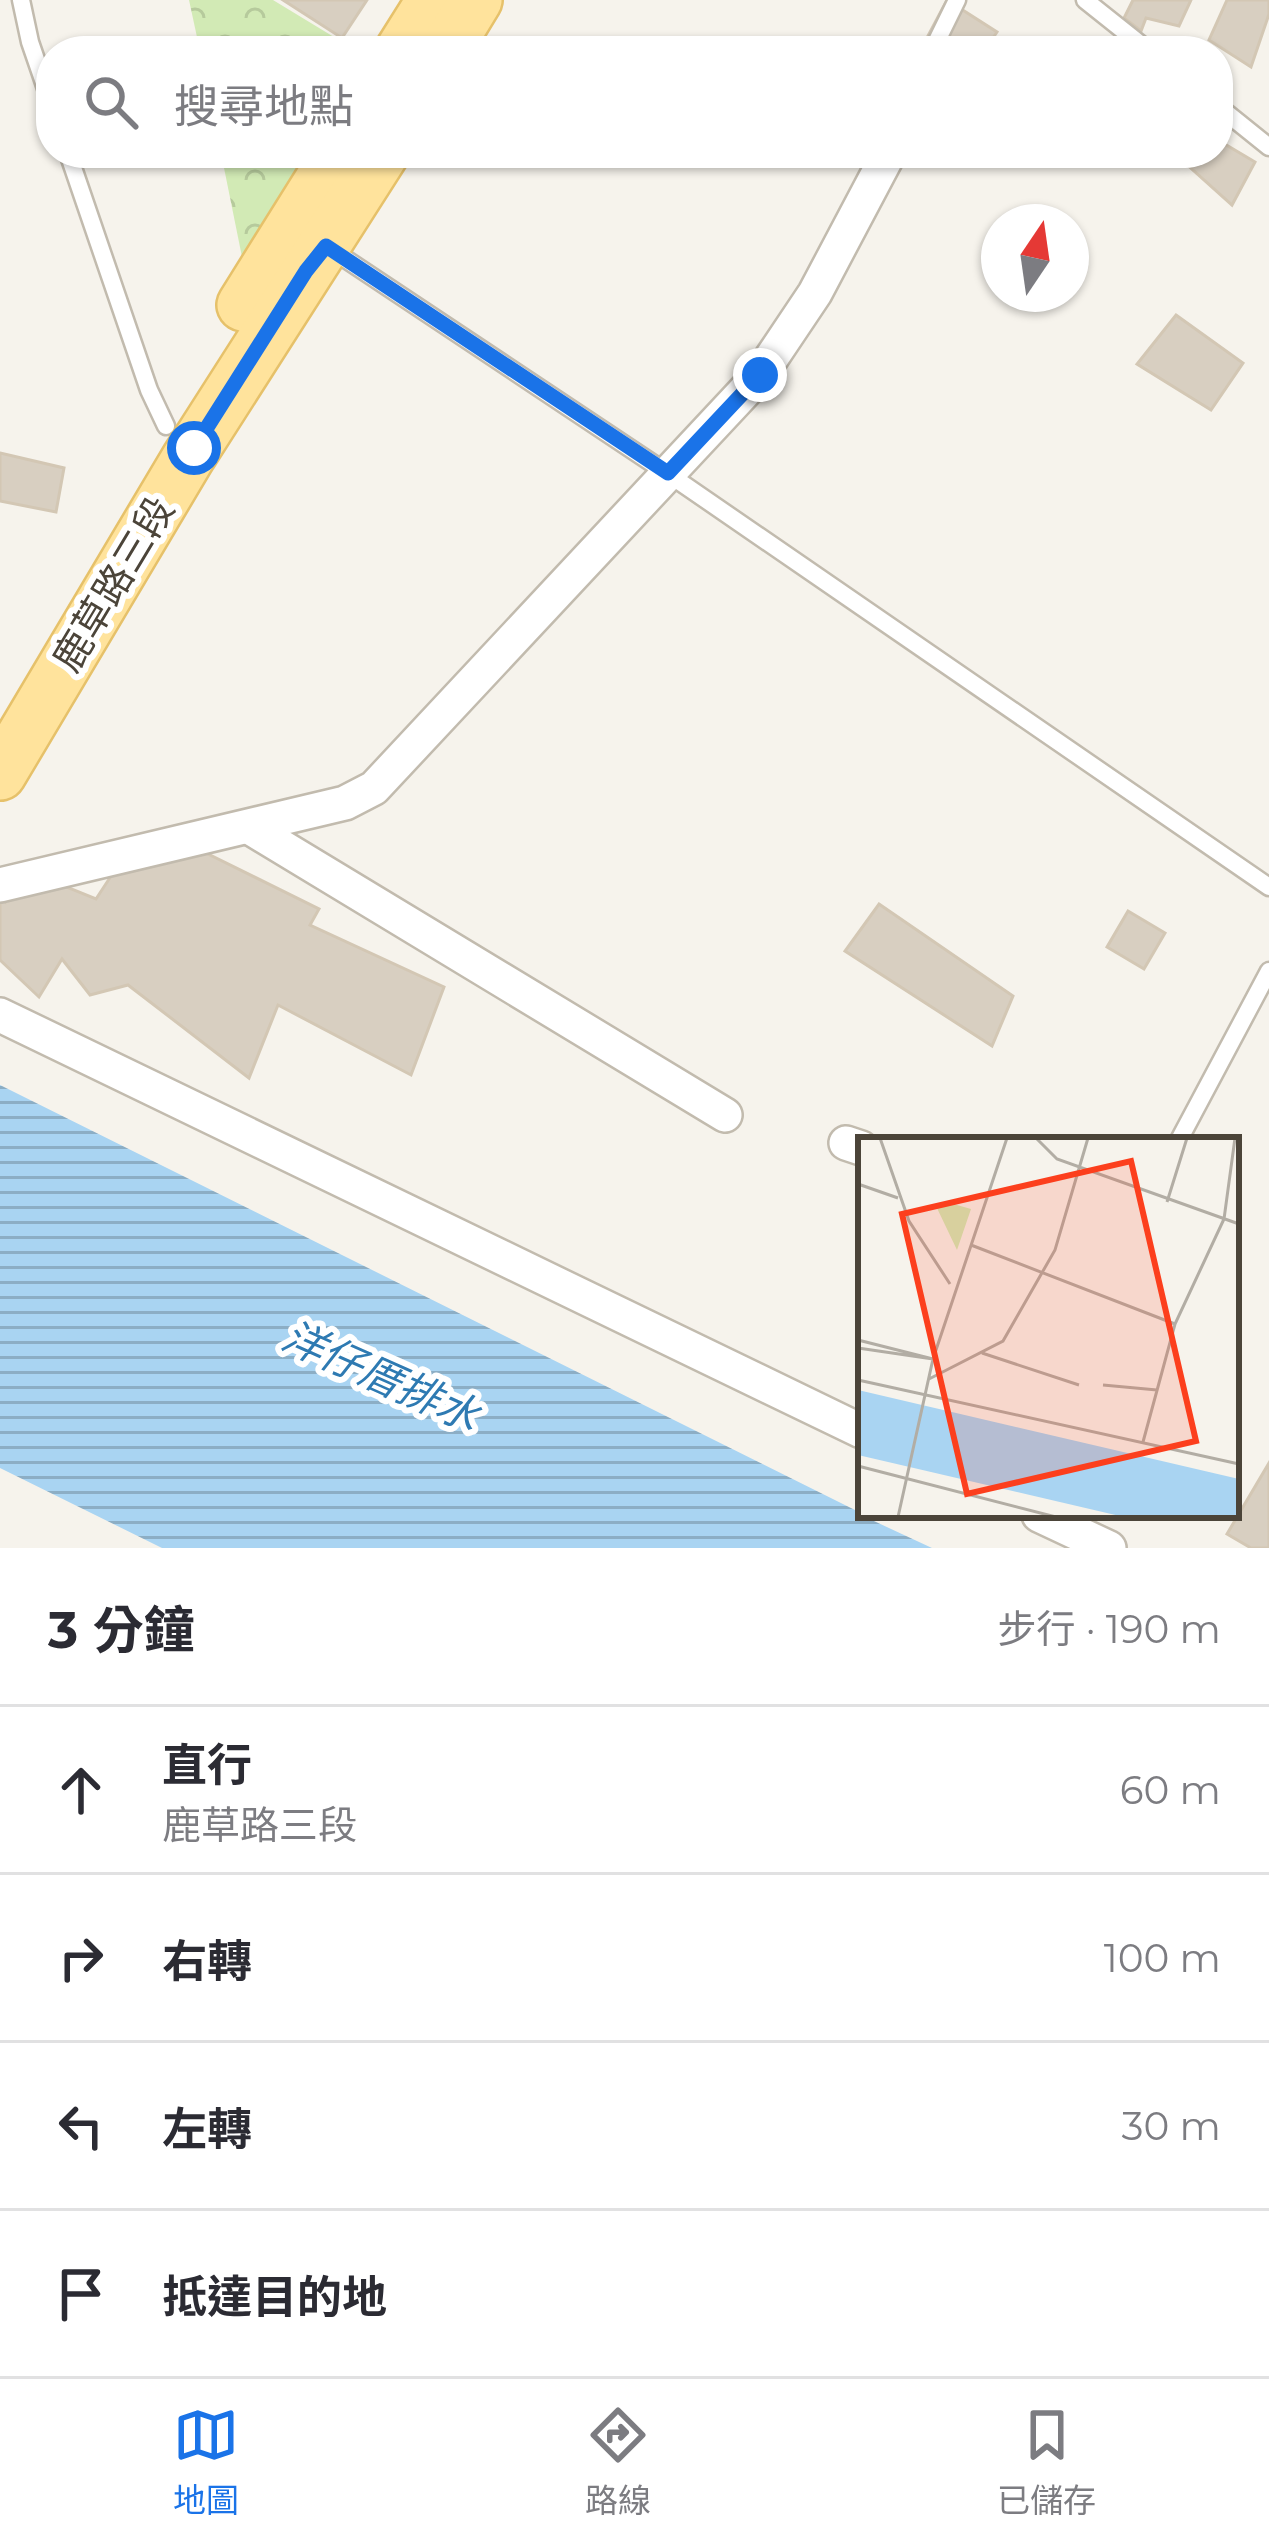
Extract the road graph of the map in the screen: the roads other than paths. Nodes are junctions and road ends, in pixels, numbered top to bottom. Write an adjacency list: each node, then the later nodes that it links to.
1 (21, 0): 10 (lane)
2 (433, 0): 6 (main road)
3 (476, 0): 7 (main road)
4 (957, 0): 8 (lane)
5 (1085, 0): 9 (lane)
6 (410, 36)
7 (454, 36)
8 (939, 36)
9 (1130, 36)
10 (36, 60)
11 (1233, 118): 12 (lane)
12 (1269, 147)
13 (73, 168): 18 (lane)
14 (329, 168): 18 (main road, 鹿草路三段)
15 (373, 168): 17 (main road, 鹿草路三段)
16 (881, 168): 19 (street)
17 (326, 246): 19 (lane); 21 (main road, 鹿草路三段)
18 (166, 426): 20 (main road, 鹿草路三段)
19 (668, 473): 22 (street); 24 (lane)
20 (0, 707)
21 (0, 774)
22 (249, 827): 23 (street); 27 (street)
23 (0, 885)
24 (1269, 887)
25 (1269, 971): 28 (lane)
26 (0, 1015): 29 (street)
27 (725, 1115)
28 (1181, 1137)
29 (858, 1430)
30 (1046, 1518): 31 (street)
31 (1109, 1548)

